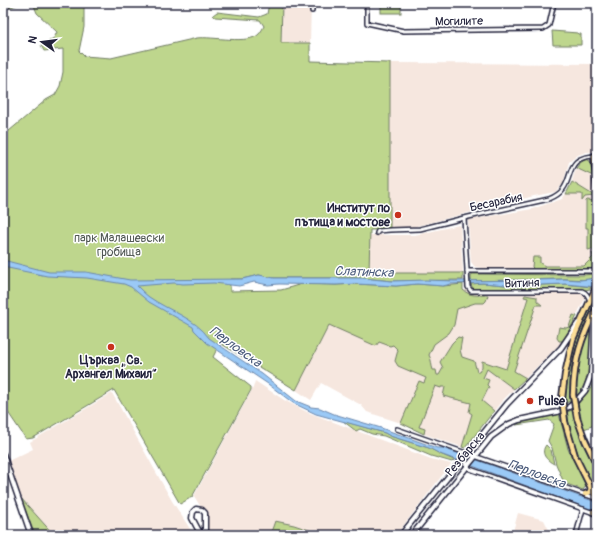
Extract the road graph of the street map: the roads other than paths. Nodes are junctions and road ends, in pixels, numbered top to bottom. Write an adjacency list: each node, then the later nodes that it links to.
1 (312, 3): 4 (street)
2 (367, 3): 3 (street, Могилите)
3 (554, 3)
4 (312, 10)
5 (596, 156): 6 (main road); 7 (street, Бесарабия)
6 (597, 188)
7 (464, 218): 8 (street, Бесарабия); 9 (street, Витиня)
8 (377, 232)
9 (467, 271): 10 (street, Витиня); 12 (street, Витиня)
10 (597, 271)
11 (596, 287): 12 (main road)
12 (590, 301): 15 (main road)
13 (597, 307): 14 (main road)
14 (594, 313): 19 (street, Резбарска); 20 (main road, bridge)
15 (583, 316): 18 (street, Резбарска); 22 (main road, bridge)
16 (397, 429): 18 (street)
17 (3, 454): 27 (street)
18 (466, 454): 19 (street); 21 (street); 30 (street, Резбарска)
19 (475, 456): 21 (street, Резбарска); 23 (street)
20 (597, 465)
21 (467, 466): 25 (street); 31 (street, Резбарска)
22 (591, 487): 23 (main road); 24 (main road)
23 (585, 494): 24 (street)
24 (597, 499)
25 (583, 509): 26 (street); 32 (street)
26 (596, 513)
27 (31, 535)
28 (201, 535): 29 (street)
29 (205, 535)
30 (401, 535)
31 (412, 535)
32 (576, 535)

